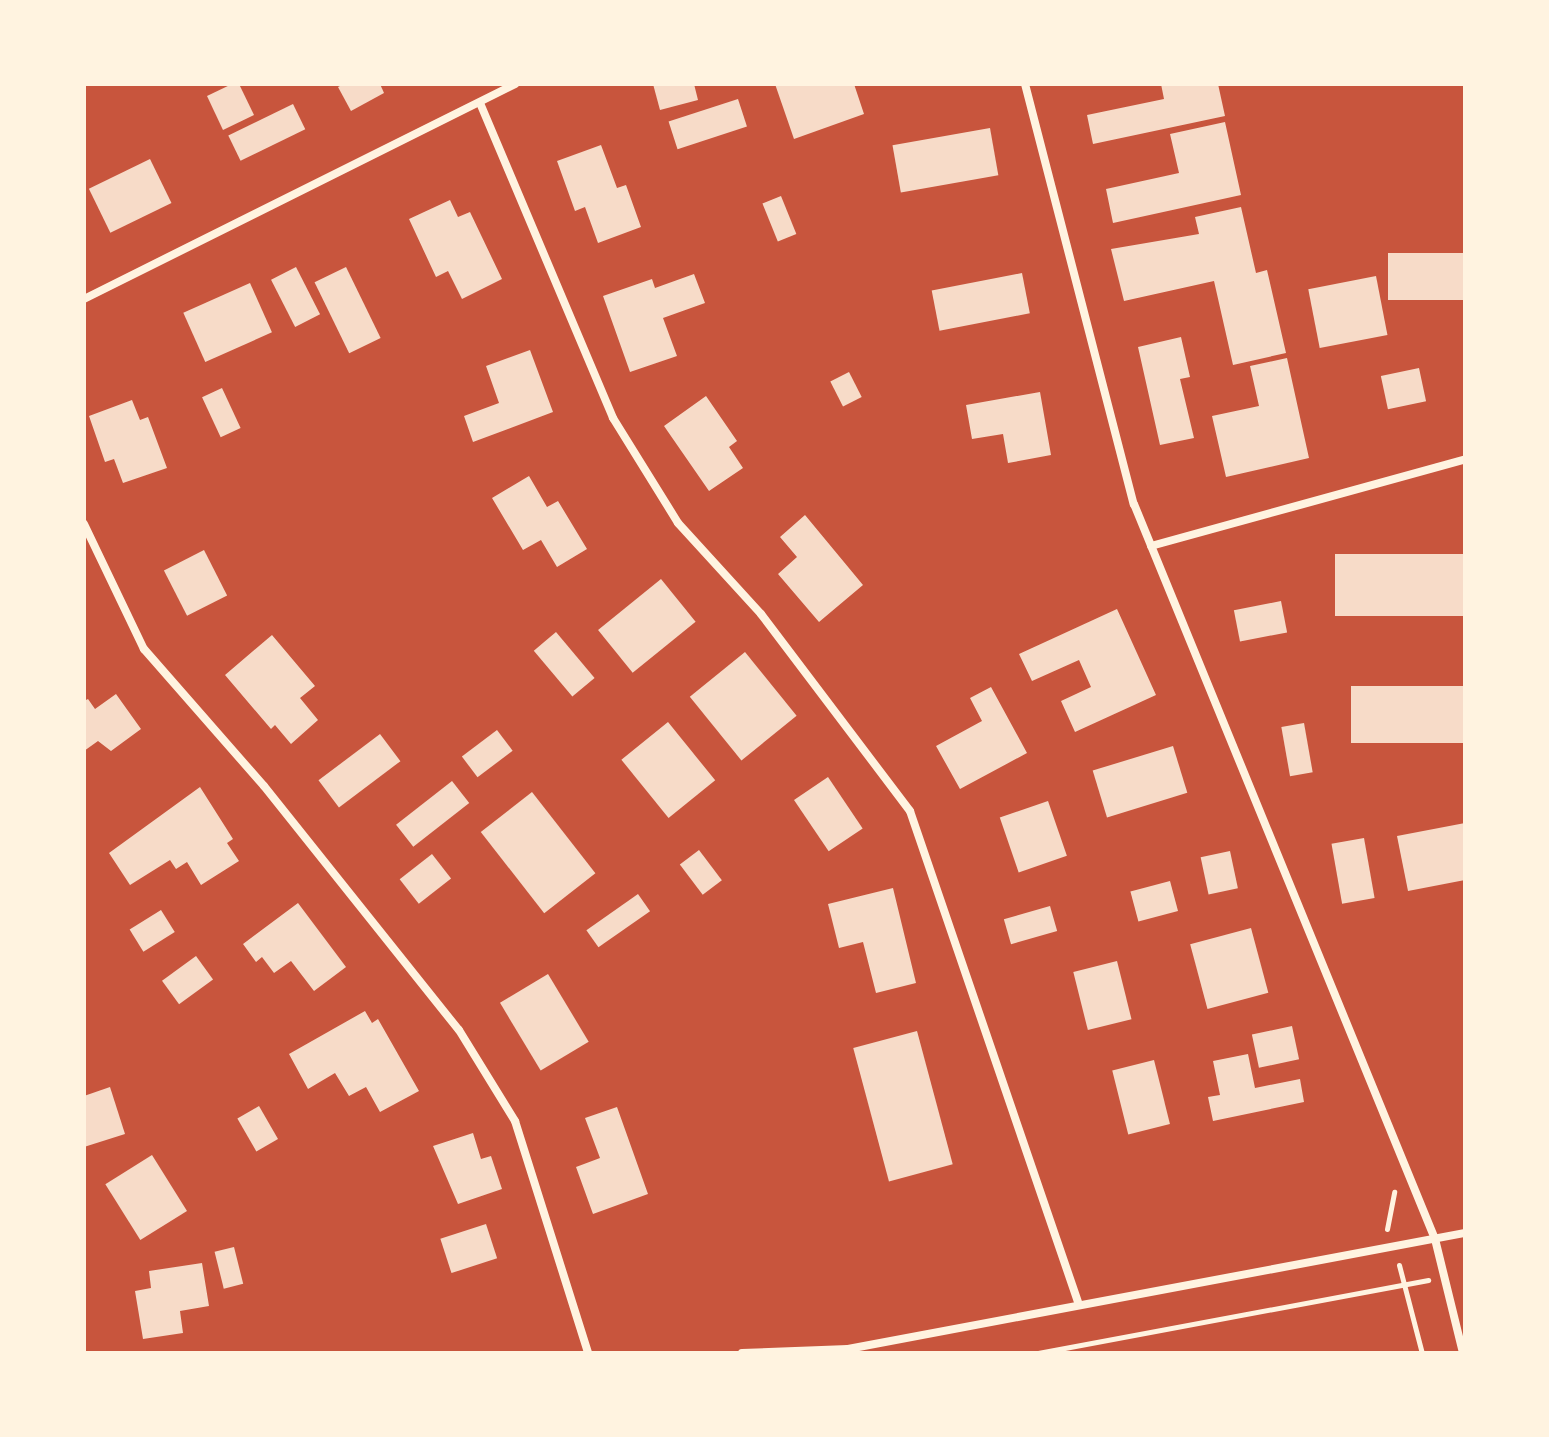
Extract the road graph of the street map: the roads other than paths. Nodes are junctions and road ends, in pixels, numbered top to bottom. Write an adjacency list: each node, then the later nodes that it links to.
1 (515, 84): 3 (street)
2 (1025, 84): 7 (street)
3 (480, 103): 4 (street); 10 (street)
4 (84, 299)
5 (1463, 460): 7 (street)
6 (84, 524): 11 (street)
7 (1151, 546): 9 (street)
8 (1465, 1233): 9 (street)
9 (1435, 1239): 10 (street); 13 (street)
10 (1079, 1305): 12 (street)
11 (588, 1353)
12 (742, 1353)
13 (1463, 1353)

